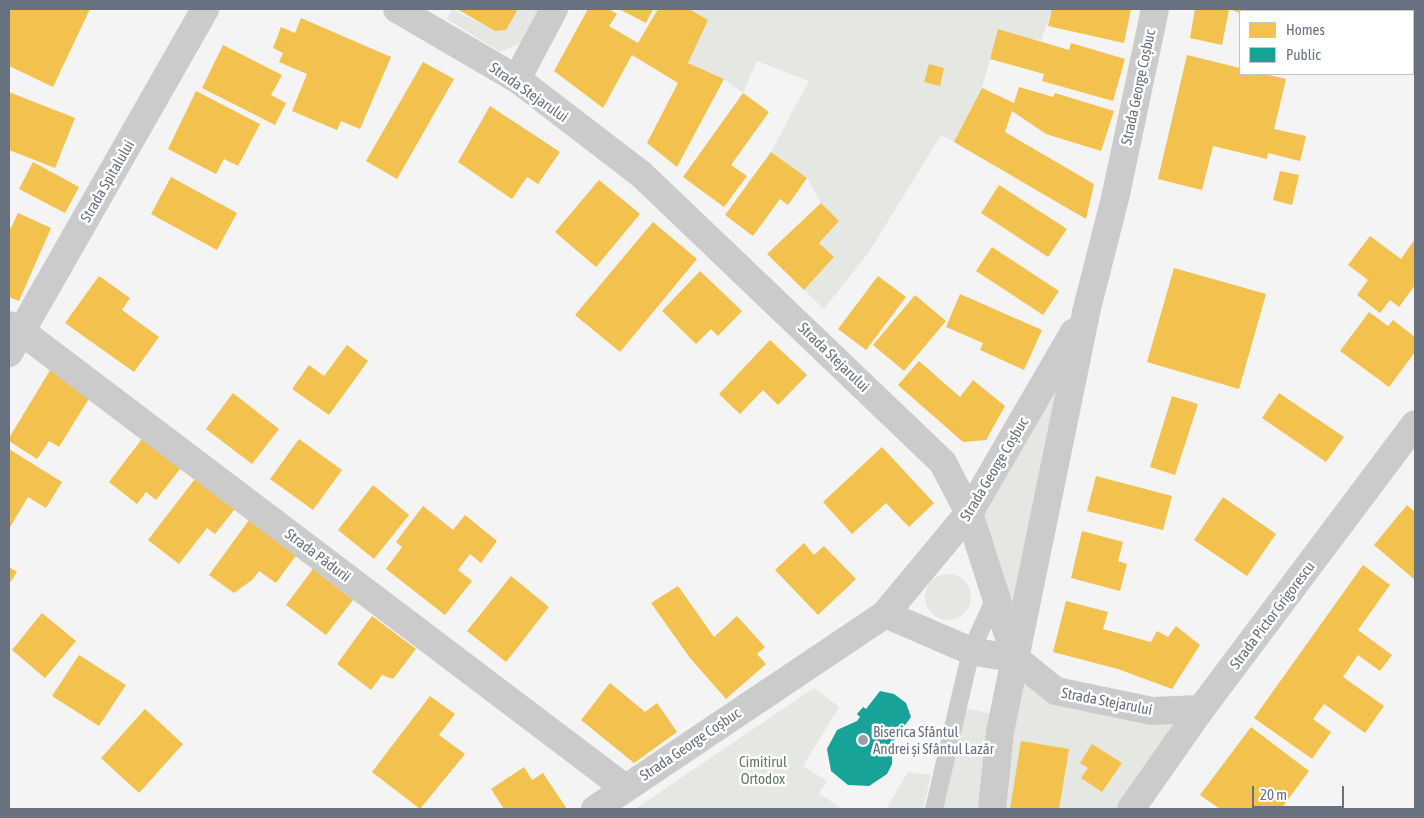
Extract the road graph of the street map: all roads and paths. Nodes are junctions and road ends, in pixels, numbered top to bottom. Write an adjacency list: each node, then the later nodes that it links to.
1 (205, 9): 7 (street, Strada Spitalului)
2 (397, 9): 5 (street, Strada Stejarului)
3 (554, 9): 5 (street)
4 (1155, 9): 6 (street, Strada George Coșbuc)
5 (516, 79): 9 (street, Strada Stejarului)
6 (1086, 312): 9 (street, Strada George Coșbuc); 13 (street, Strada George Coșbuc)
7 (13, 336): 15 (street, Strada Pădurii)
8 (1415, 424): 14 (street, Strada Pictor Grigorescu)
9 (970, 513): 10 (street, Strada Stejarului); 11 (street, Strada George Coșbuc)
10 (996, 596): 12 (lane); 13 (street, Strada Stejarului)
11 (885, 614): 12 (street); 15 (street, Strada George Coșbuc)
12 (971, 651): 13 (street); 17 (lane)
13 (1016, 659): 14 (street, Strada Stejarului); 18 (street, Strada George Coșbuc)
14 (1202, 709): 19 (street, Strada Pictor Grigorescu)
15 (625, 788): 16 (street, Strada George Coșbuc)
16 (595, 809)
17 (934, 809)
18 (992, 809)
19 (1131, 809)

